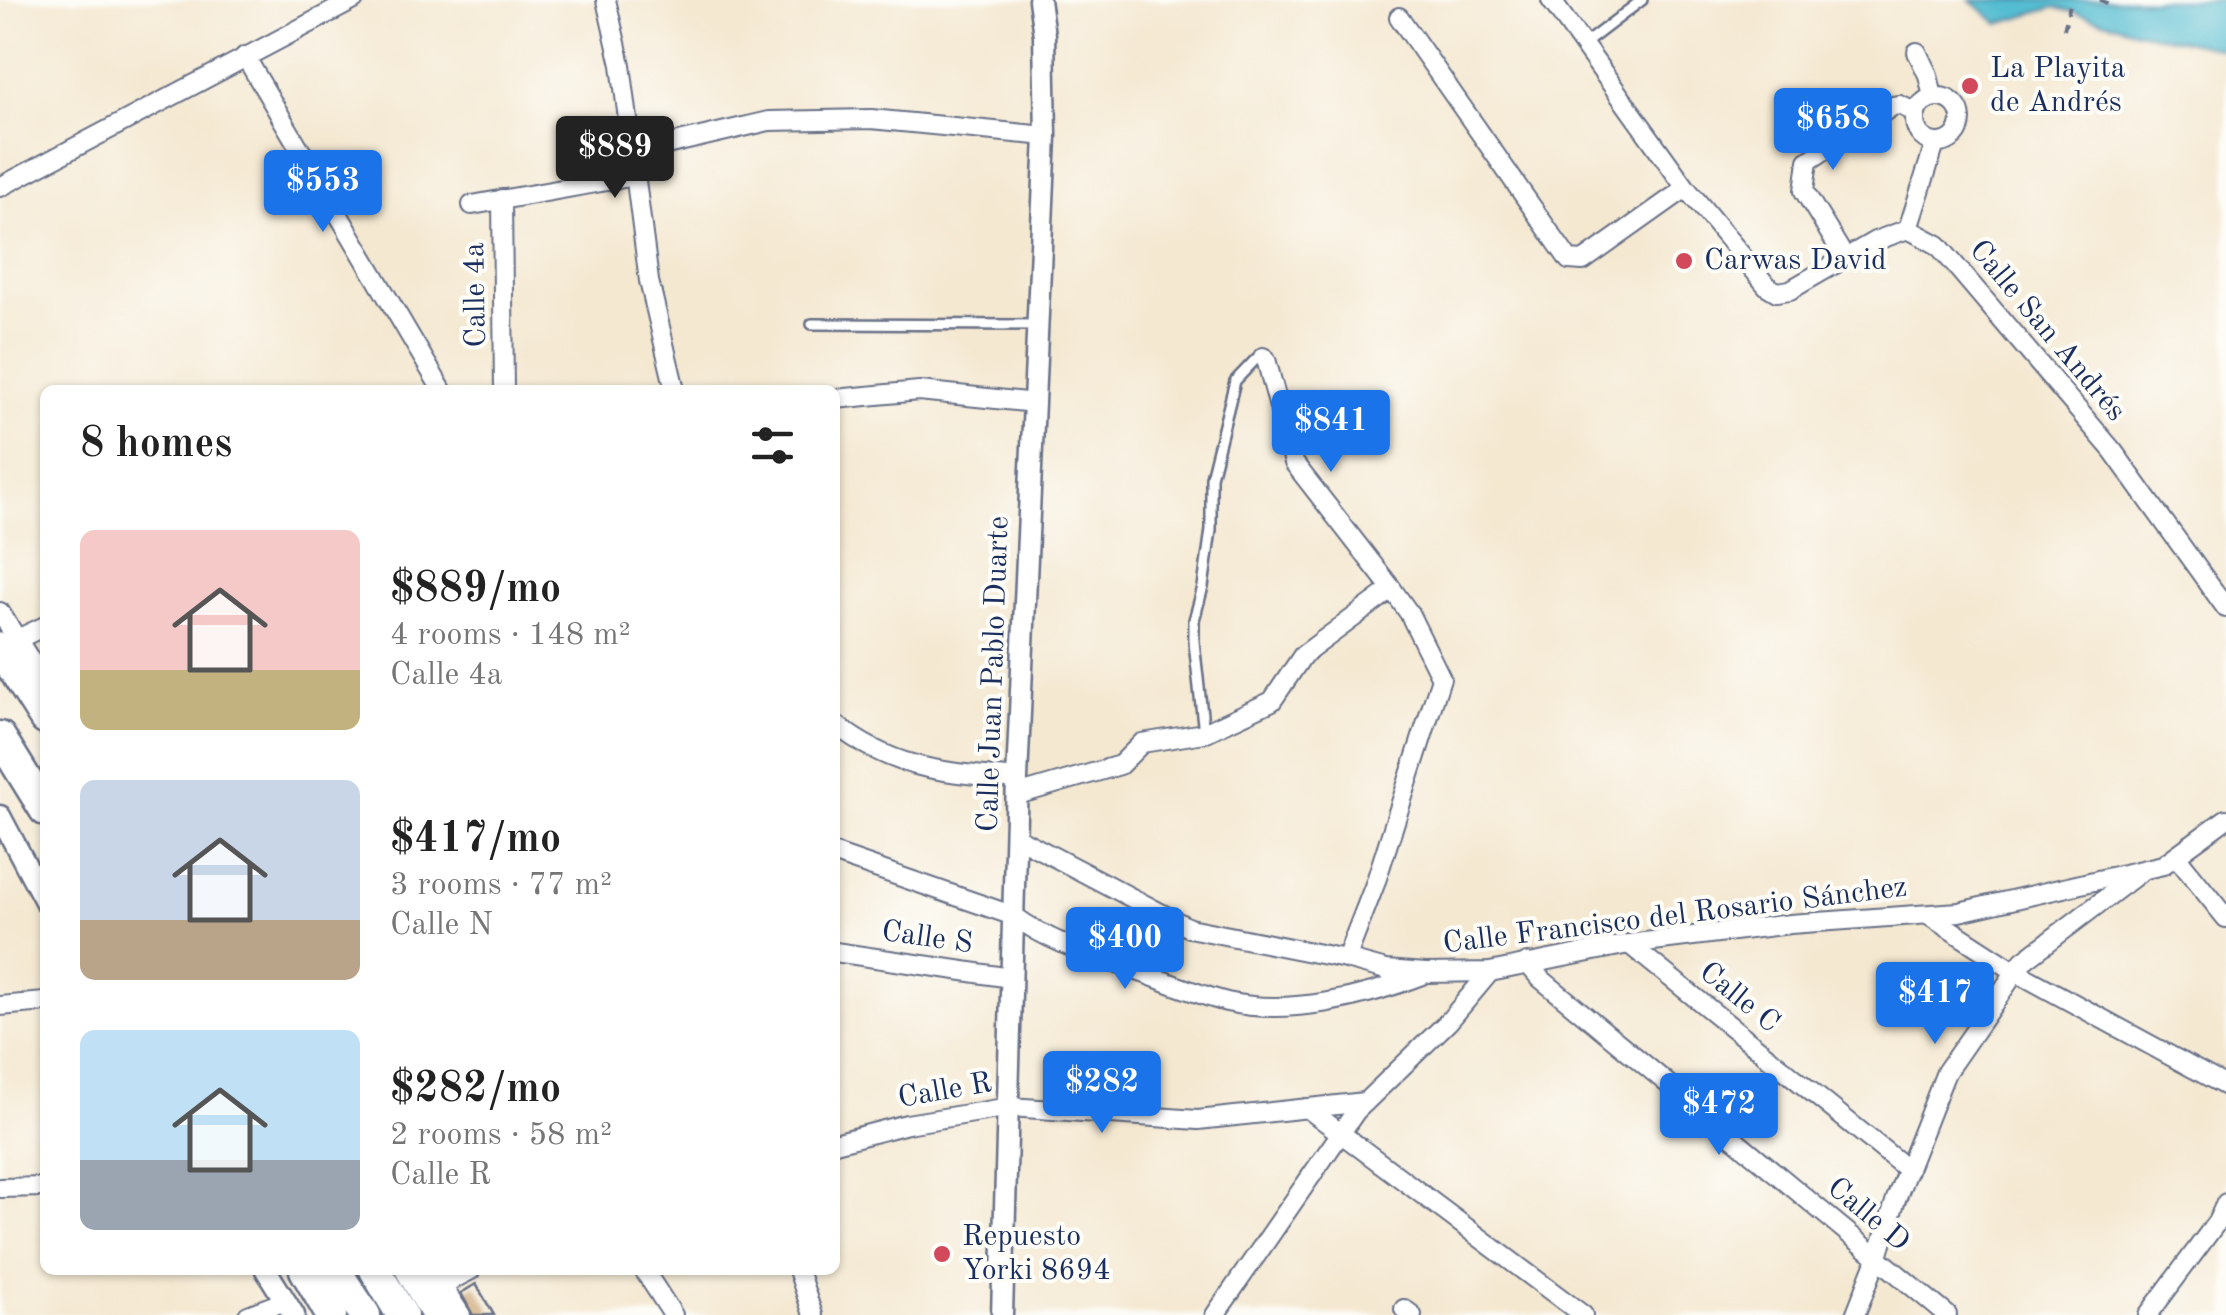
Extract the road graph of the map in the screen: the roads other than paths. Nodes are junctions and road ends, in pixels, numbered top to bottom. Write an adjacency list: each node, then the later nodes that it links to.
1 (354, 0): 11 (street)
2 (606, 0): 16 (street)
3 (1030, 0): 8 (street, Calle Juan Pablo Duarte)
4 (1040, 0): 8 (street, Calle Juan Pablo Duarte)
5 (1551, 0): 9 (street)
6 (1642, 0): 9 (lane)
7 (1400, 17): 19 (street)
8 (1044, 35): 14 (street, Calle Juan Pablo Duarte)
9 (1583, 45): 19 (street)
10 (1917, 52): 12 (street)
11 (245, 56): 18 (street); 27 (street)
12 (1933, 97): 13 (street); 15 (street)
13 (1916, 113): 15 (street); 23 (street)
14 (1046, 136): 16 (street); 25 (street, Calle Juan Pablo Duarte)
15 (1935, 144): 22 (street)
16 (632, 152): 17 (street)
17 (635, 176): 20 (street); 29 (street)
18 (0, 187)
19 (1686, 188): 23 (street)
20 (502, 198): 21 (street); 28 (street, Calle 4a)
21 (472, 205)
22 (1908, 229): 23 (street); 33 (street, Calle San Andrés)
23 (1846, 258)
24 (812, 324): 25 (lane)
25 (1038, 325): 31 (street, Calle Juan Pablo Duarte)
26 (1263, 357): 32 (street); 40 (lane)
27 (439, 385)
28 (504, 385)
29 (674, 385)
30 (840, 398): 31 (street)
31 (1035, 404): 42 (street, Calle Juan Pablo Duarte)
32 (1392, 589): 40 (street); 56 (street)
33 (2226, 608)
34 (0, 612): 36 (street)
35 (40, 628): 36 (street)
36 (6, 645): 37 (street); 38 (highway)
37 (40, 678)
38 (40, 710)
39 (840, 728): 42 (street)
40 (1204, 733): 42 (street)
41 (0, 737): 43 (highway)
42 (1017, 787): 46 (street, Calle Juan Pablo Duarte)
43 (40, 802)
44 (0, 816): 50 (street)
45 (2226, 818): 48 (street, Calle Francisco del Rosario Sánchez)
46 (1018, 838): 52 (street, Calle Juan Pablo Duarte); 56 (street, Calle Francisco del Rosario Sánchez)
47 (840, 856): 52 (street)
48 (2176, 856): 49 (street, Calle Francisco del Rosario Sánchez); 53 (street)
49 (2143, 870): 51 (street, Calle Francisco del Rosario Sánchez); 59 (street)
50 (40, 892)
51 (1928, 914): 54 (street, Calle Francisco del Rosario Sánchez); 59 (street)
52 (1014, 916): 60 (street); 61 (street, Calle Juan Pablo Duarte)
53 (2226, 918)
54 (1629, 944): 57 (street, Calle Francisco del Rosario Sánchez); 70 (street, Calle C)
55 (840, 953): 61 (street, Calle S)
56 (1346, 959): 60 (street, Calle Francisco del Rosario Sánchez)
57 (1527, 962): 58 (street, Calle Francisco del Rosario Sánchez); 74 (street, Calle D)
58 (1490, 972): 60 (street, Calle Francisco del Rosario Sánchez); 65 (street)
59 (2016, 972): 64 (street); 70 (street)
60 (1426, 973)
61 (1011, 978): 66 (street, Calle Juan Pablo Duarte)
62 (40, 1002): 63 (street)
63 (0, 1006)
64 (2226, 1086)
65 (1365, 1102): 67 (street, Calle R); 68 (street)
66 (1010, 1107): 67 (street, Calle R); 69 (street, Calle R); 90 (street, Calle Juan Pablo Duarte)
67 (1307, 1108): 68 (street)
68 (1340, 1134): 91 (street); 92 (street)
69 (840, 1142)
70 (1908, 1170): 74 (street)
71 (40, 1187): 72 (street)
72 (0, 1188)
73 (2226, 1203): 84 (street)
74 (1878, 1260): 93 (street); 94 (street, Calle D)
75 (269, 1275): 82 (street)
76 (308, 1275): 86 (highway)
77 (338, 1275): 83 (highway)
78 (462, 1275): 81 (street)
79 (647, 1275): 88 (street)
80 (800, 1275): 89 (street)
81 (437, 1290): 87 (street)
82 (289, 1308): 85 (street)
83 (363, 1312)
84 (2158, 1312)
85 (248, 1315)
86 (331, 1315)
87 (462, 1315)
88 (673, 1315)
89 (813, 1315)
90 (1002, 1315)
91 (1215, 1315)
92 (1583, 1315)
93 (1855, 1315)
94 (1946, 1315)

